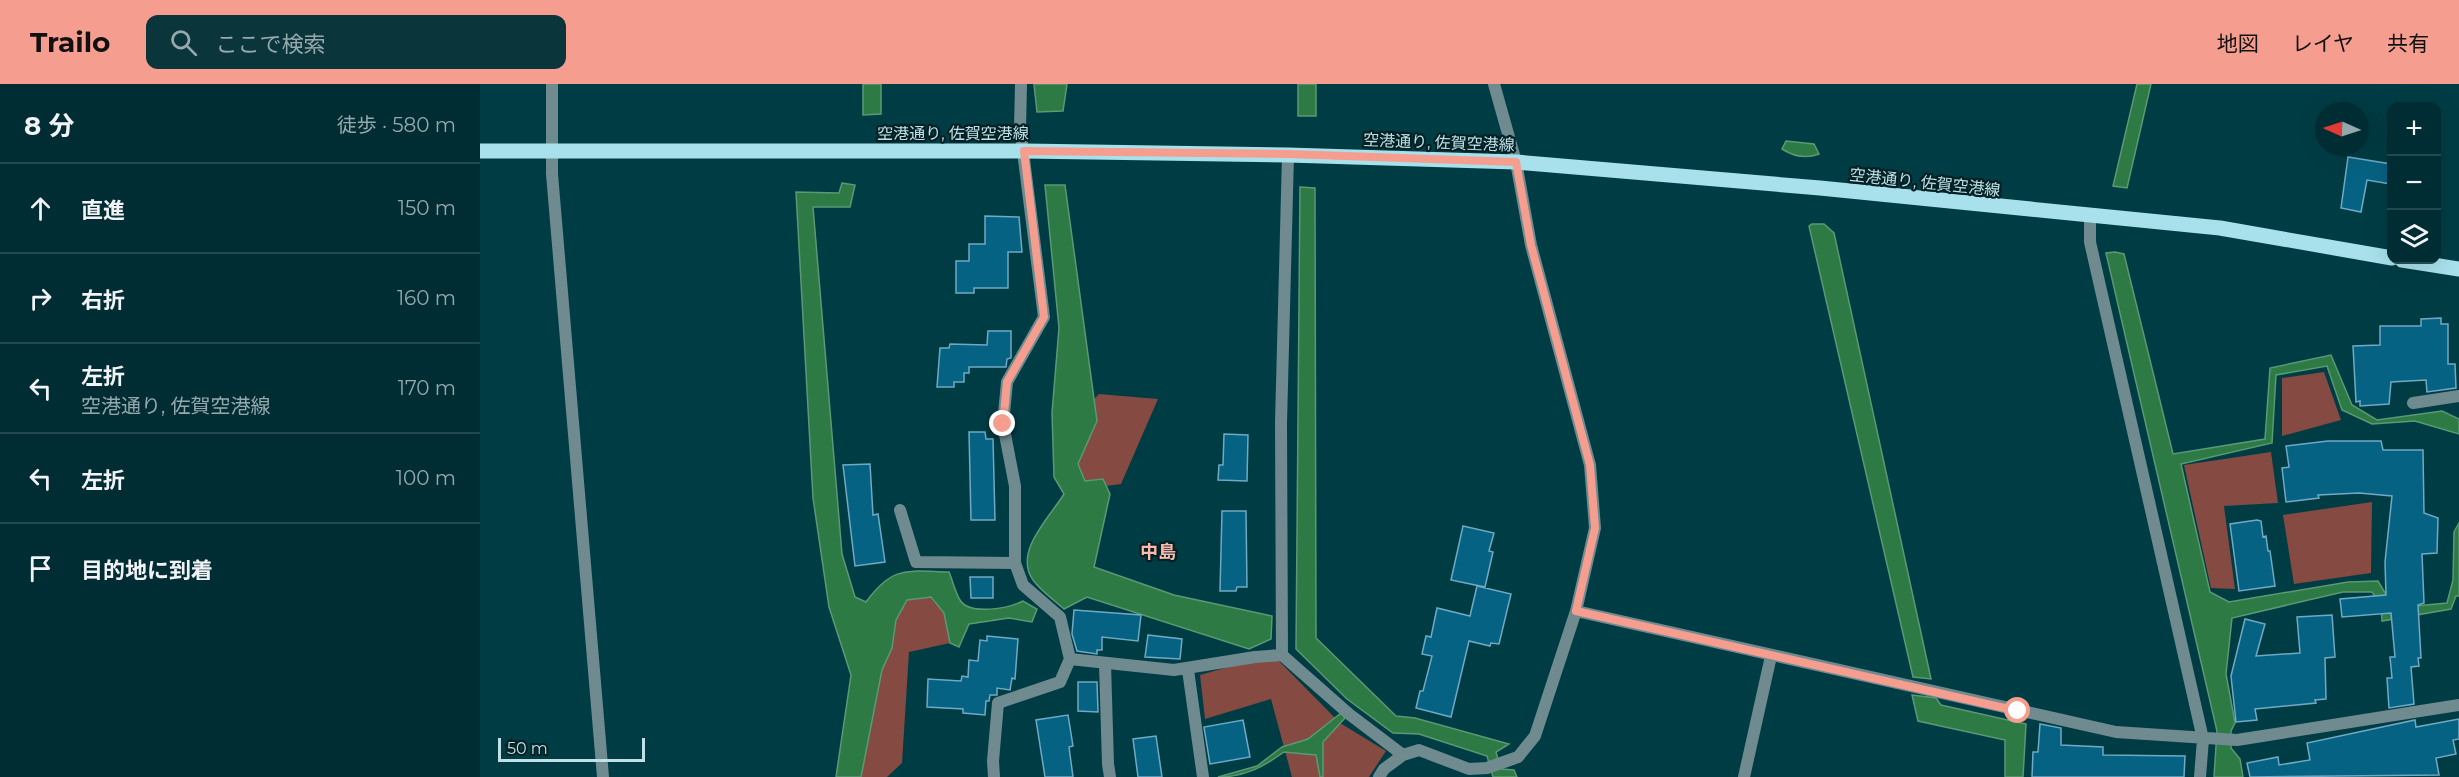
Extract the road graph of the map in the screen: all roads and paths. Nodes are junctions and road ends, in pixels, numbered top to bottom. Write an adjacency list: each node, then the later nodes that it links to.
1 (552, 84): 6 (street)
2 (1021, 84): 5 (street)
3 (1494, 84): 8 (street)
4 (480, 151): 6 (main road, 空港通り, 佐賀空港線)
5 (1024, 151): 6 (main road, 空港通り, 佐賀空港線); 7 (main road, 空港通り, 佐賀空港線); 16 (street)
6 (551, 152): 26 (street)
7 (1288, 154): 8 (main road, 空港通り, 佐賀空港線); 18 (street)
8 (1516, 162): 9 (main road, 空港通り, 佐賀空港線); 17 (street)
9 (2090, 217): 10 (main road, 空港通り, 佐賀空港線); 24 (street)
10 (2387, 257)
11 (2427, 264): 12 (main road)
12 (2459, 269)
13 (2459, 396): 14 (street)
14 (2413, 403)
15 (900, 510): 16 (street)
16 (1015, 563): 20 (street)
17 (1576, 611): 19 (street); 25 (street)
18 (1282, 655): 22 (street); 25 (street)
19 (1771, 656): 24 (street); 31 (street)
20 (1070, 659): 21 (street); 27 (street)
21 (1105, 664): 22 (street); 28 (street)
22 (1188, 670): 29 (street)
23 (2459, 705): 24 (street)
24 (2203, 739): 32 (street)
25 (1403, 755): 30 (street)
26 (603, 777)
27 (994, 777)
28 (1110, 777)
29 (1203, 777)
30 (1379, 777)
31 (1744, 777)
32 (2200, 777)

